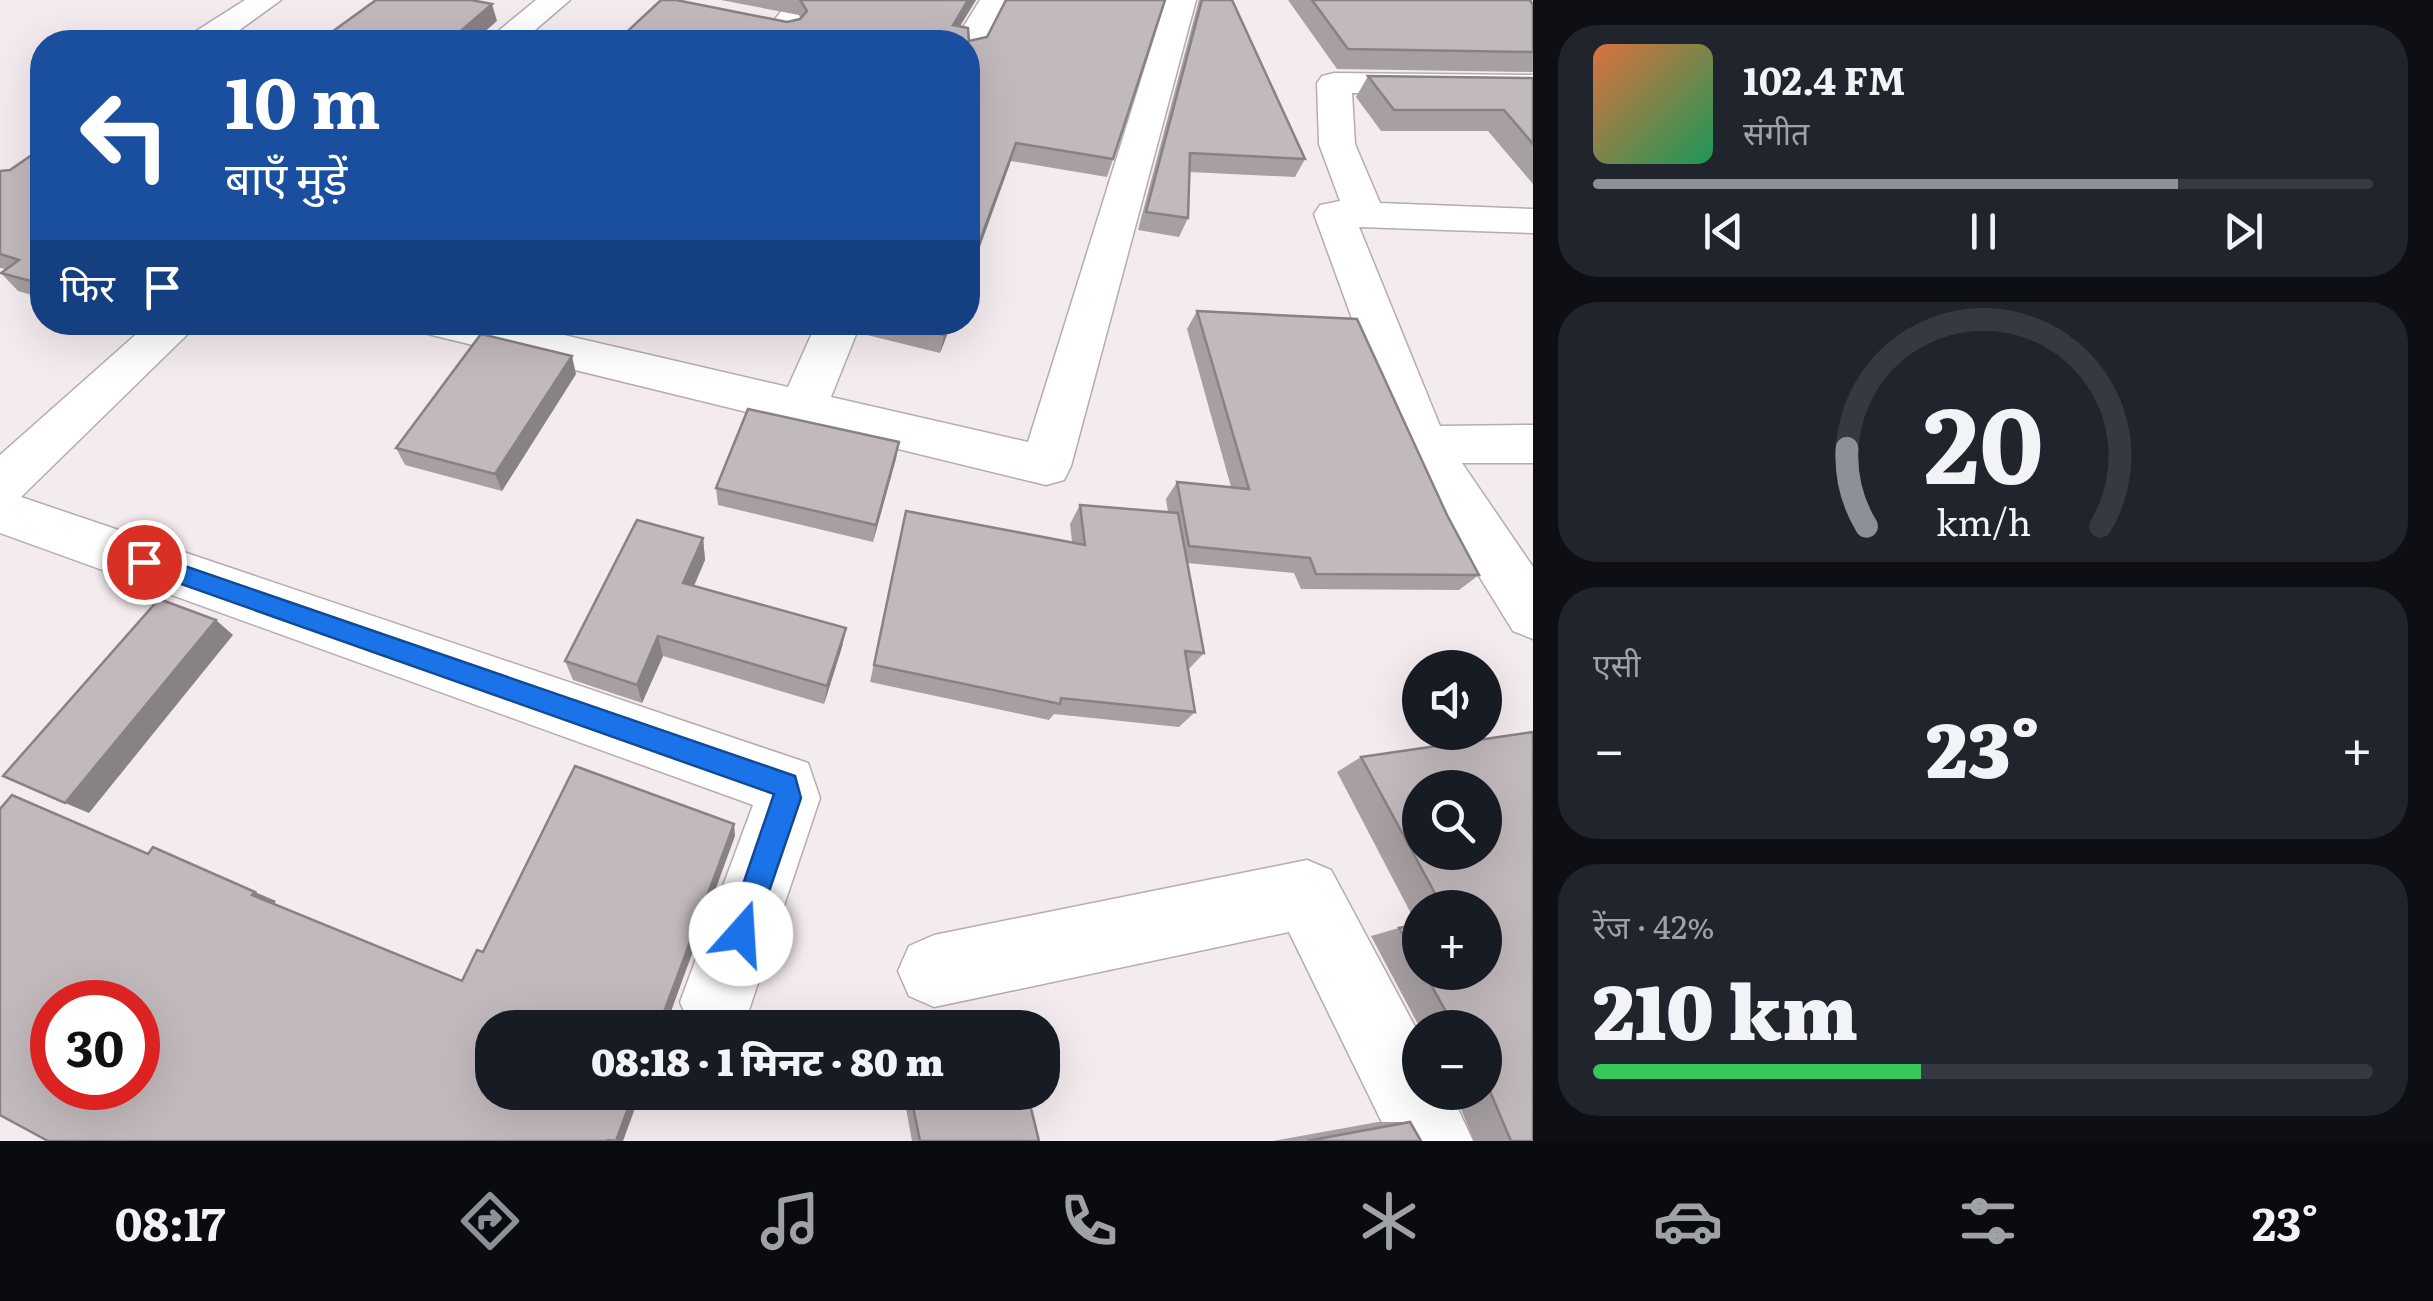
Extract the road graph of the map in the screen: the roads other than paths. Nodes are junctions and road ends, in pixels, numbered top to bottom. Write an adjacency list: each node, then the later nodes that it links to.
1 (266, 0): 7 (street)
2 (555, 0): 8 (street)
3 (995, 0): 9 (street)
4 (1181, 0): 16 (street)
5 (750, 18): 6 (street)
6 (789, 23)
7 (220, 30)
8 (517, 30)
9 (977, 30)
10 (1533, 85): 11 (street)
11 (1334, 214): 12 (street); 17 (street)
12 (1533, 221)
13 (164, 335): 19 (street)
14 (538, 335): 16 (street)
15 (833, 335): 16 (street)
16 (802, 408)
17 (1423, 444): 18 (street); 21 (street)
18 (1533, 444)
19 (0, 486)
20 (0, 512): 23 (street)
21 (1533, 614)
22 (934, 971): 24 (street)
23 (717, 1002)
24 (1433, 1141)

